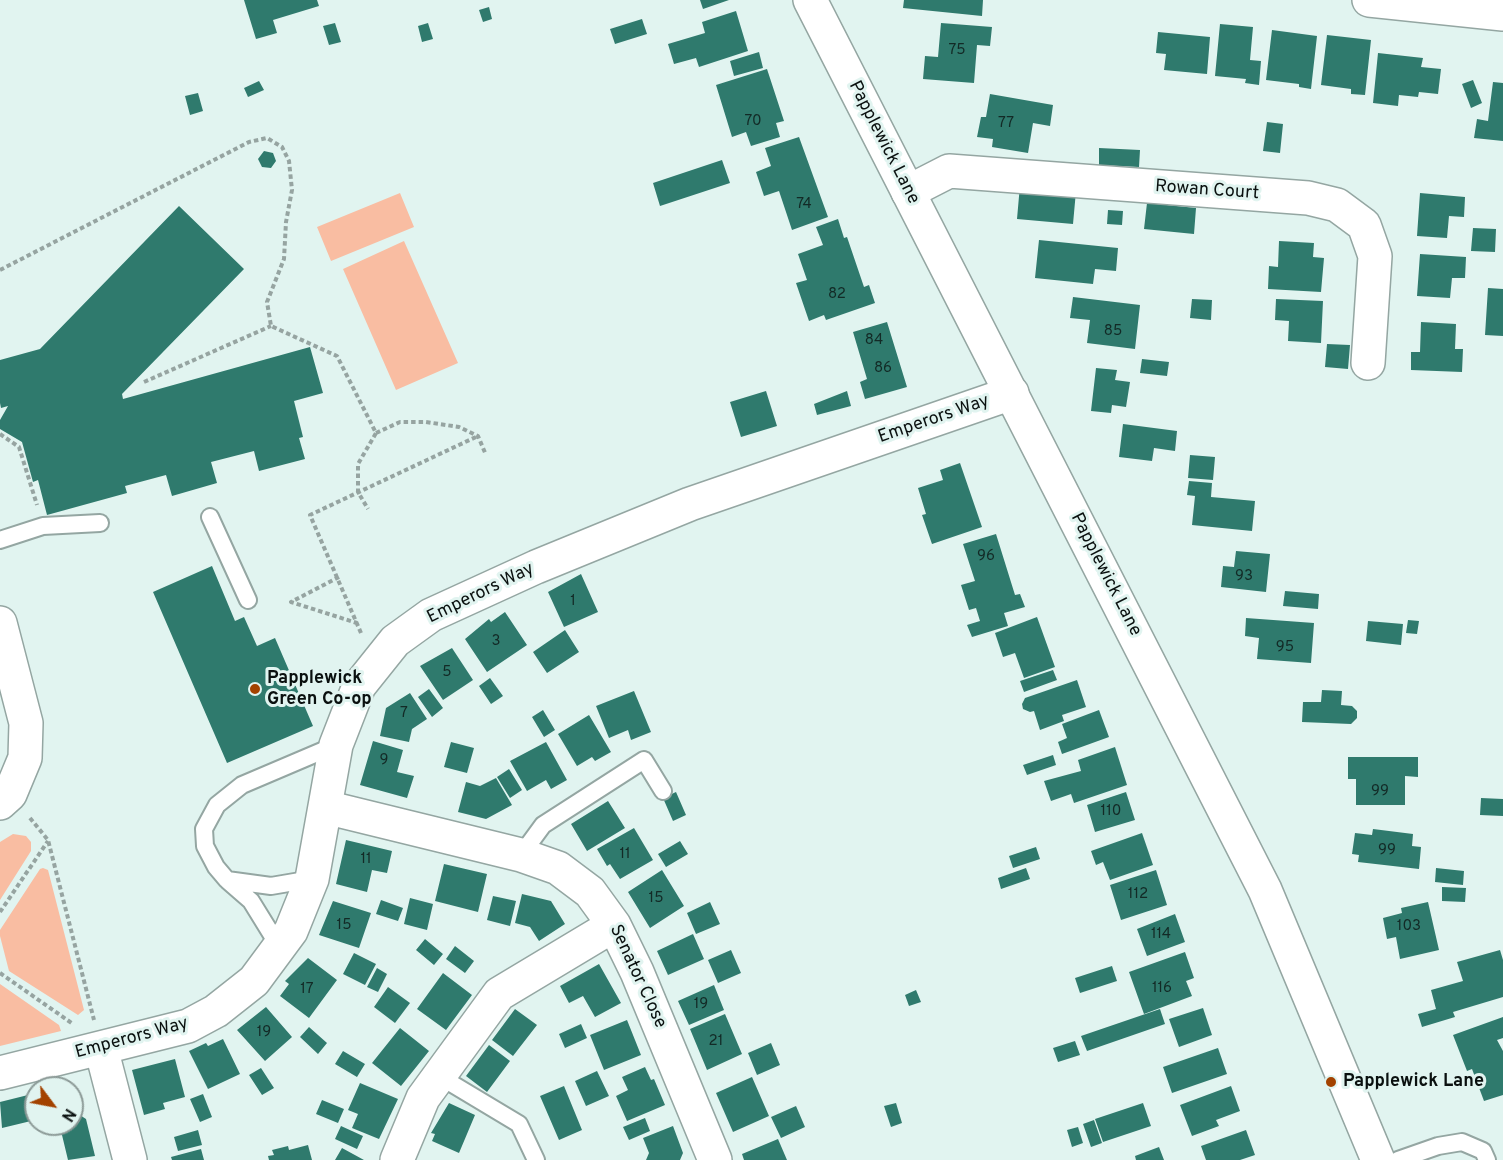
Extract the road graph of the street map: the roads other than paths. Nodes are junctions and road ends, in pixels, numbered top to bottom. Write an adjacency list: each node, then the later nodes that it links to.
1 (810, 0): 4 (street, Papplewick Lane)
2 (1369, 0): 3 (street)
3 (1503, 14)
4 (908, 192): 5 (street, Rowan Court); 6 (street, Papplewick Lane)
5 (1368, 363)
6 (1012, 393): 12 (street, Emperors Way); 28 (street, Papplewick Lane)
7 (210, 517): 10 (lane)
8 (99, 523): 9 (lane)
9 (0, 540)
10 (248, 600)
11 (0, 623): 14 (street)
12 (336, 745): 15 (street, Emperors Way); 18 (lane)
13 (663, 791): 16 (lane)
14 (5, 799)
15 (325, 807): 16 (street, Senator Close); 17 (street, Emperors Way)
16 (521, 855): 19 (street, Senator Close)
17 (312, 879): 18 (lane); 20 (street, Emperors Way)
18 (227, 880): 20 (lane)
19 (614, 925): 23 (street); 27 (street, Senator Close)
20 (280, 948): 21 (street, Emperors Way)
21 (97, 1033): 22 (street, Emperors Way); 24 (street)
22 (0, 1073)
23 (439, 1076): 25 (street); 26 (lane)
24 (130, 1160)
25 (397, 1160)
26 (536, 1160)
27 (715, 1160)
28 (1378, 1160)
29 (1398, 1160): 30 (lane)
30 (1487, 1160)

